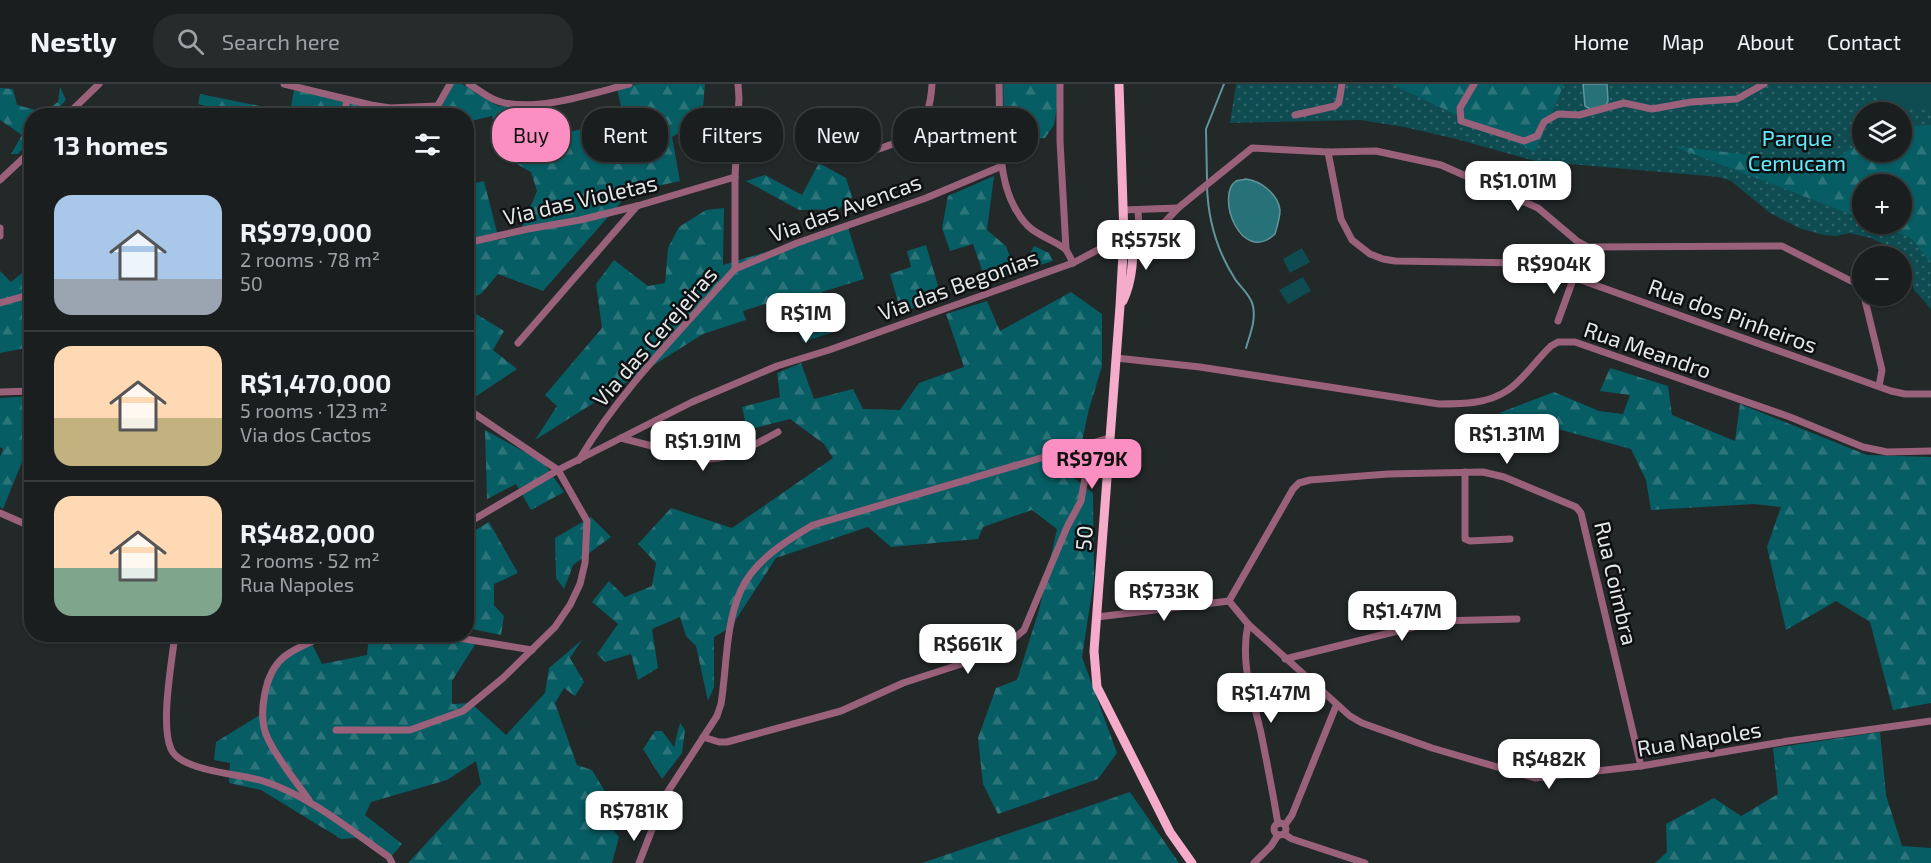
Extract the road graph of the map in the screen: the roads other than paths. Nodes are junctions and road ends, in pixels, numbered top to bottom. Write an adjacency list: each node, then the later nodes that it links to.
1 (99, 84): 16 (street)
2 (284, 84): 14 (street)
3 (450, 84): 15 (street)
4 (469, 84): 5 (street)
5 (629, 84)
6 (738, 84): 23 (street, Via das Cerejeiras)
7 (932, 84): 19 (street)
8 (999, 84): 22 (street)
9 (1060, 84): 33 (street)
10 (1119, 84): 27 (main road, 50)
11 (1342, 84): 18 (street)
12 (1474, 84): 13 (street)
13 (1764, 84)
14 (347, 100): 15 (street); 17 (street)
15 (437, 106)
16 (74, 108)
17 (346, 108)
18 (1295, 115)
19 (881, 148)
20 (1328, 152): 26 (street, Rua dos Pinheiros); 36 (street, Rua dos Pinheiros); 37 (street, Rua dos Pinheiros)
21 (24, 158): 24 (street)
22 (1002, 166): 33 (street); 35 (street, Via das Avencas)
23 (735, 177): 25 (street, Via das Violetas); 35 (street, Via das Cerejeiras)
24 (0, 180)
25 (637, 206): 32 (street, Via das Violetas); 42 (street)
26 (1178, 207): 28 (street); 30 (street, Rua dos Pinheiros)
27 (1124, 210): 28 (street); 30 (main road, 50)
28 (1138, 210): 30 (street)
29 (0, 228): 31 (street)
30 (1135, 229): 34 (street, Via das Begonias); 43 (main road, 50)
31 (0, 236)
32 (474, 241)
33 (1066, 249): 34 (street)
34 (1073, 263): 50 (street, Via das Begonias)
35 (735, 269): 54 (street, Via das Cerejeiras)
36 (1574, 277): 41 (street); 44 (street, Rua dos Pinheiros)
37 (1852, 281)
38 (24, 296): 39 (street)
39 (0, 303)
40 (1866, 306): 44 (street, Rua dos Pinheiros)
41 (1558, 321)
42 (518, 343)
43 (1116, 358): 51 (main road, 50); 53 (street, Rua Meandro)
44 (1879, 387): 47 (street, Rua dos Pinheiros)
45 (24, 391): 46 (street)
46 (0, 392)
47 (1931, 394)
48 (474, 413): 55 (street)
49 (778, 432): 50 (street)
50 (621, 438): 54 (street, Via das Begonias)
51 (1109, 438): 52 (street); 62 (main road, 50)
52 (1084, 446): 73 (street); 73 (street)
53 (1931, 451)
54 (578, 460): 55 (street, Via das Begonias)
55 (558, 470): 58 (street, Via das Begonias); 68 (street)
56 (1465, 471): 60 (street); 61 (street, Rua Coimbra); 74 (street, Rua Coimbra)
57 (0, 513): 59 (street)
58 (474, 519)
59 (24, 524)
60 (1510, 539)
61 (1228, 601): 62 (street); 64 (street, Rua Napoles)
62 (1097, 617): 80 (main road, 50)
63 (1517, 619): 69 (street)
64 (1248, 624): 69 (street, Rua Napoles); 76 (street)
65 (474, 640): 68 (street)
66 (174, 642): 75 (street)
67 (313, 642): 75 (street)
68 (532, 650): 72 (street)
69 (1285, 659): 70 (street, Rua Napoles)
70 (1336, 706): 74 (street, Rua Napoles); 76 (street)
71 (1931, 721): 74 (street, Rua Napoles)
72 (336, 730)
73 (703, 737): 79 (street)
74 (1641, 766)
75 (310, 802): 78 (street)
76 (1281, 824): 77 (street); 77 (street)
77 (1281, 834): 81 (street); 82 (street)
78 (392, 863)
79 (639, 863)
80 (1192, 863)
81 (1254, 863)
82 (1365, 863)

